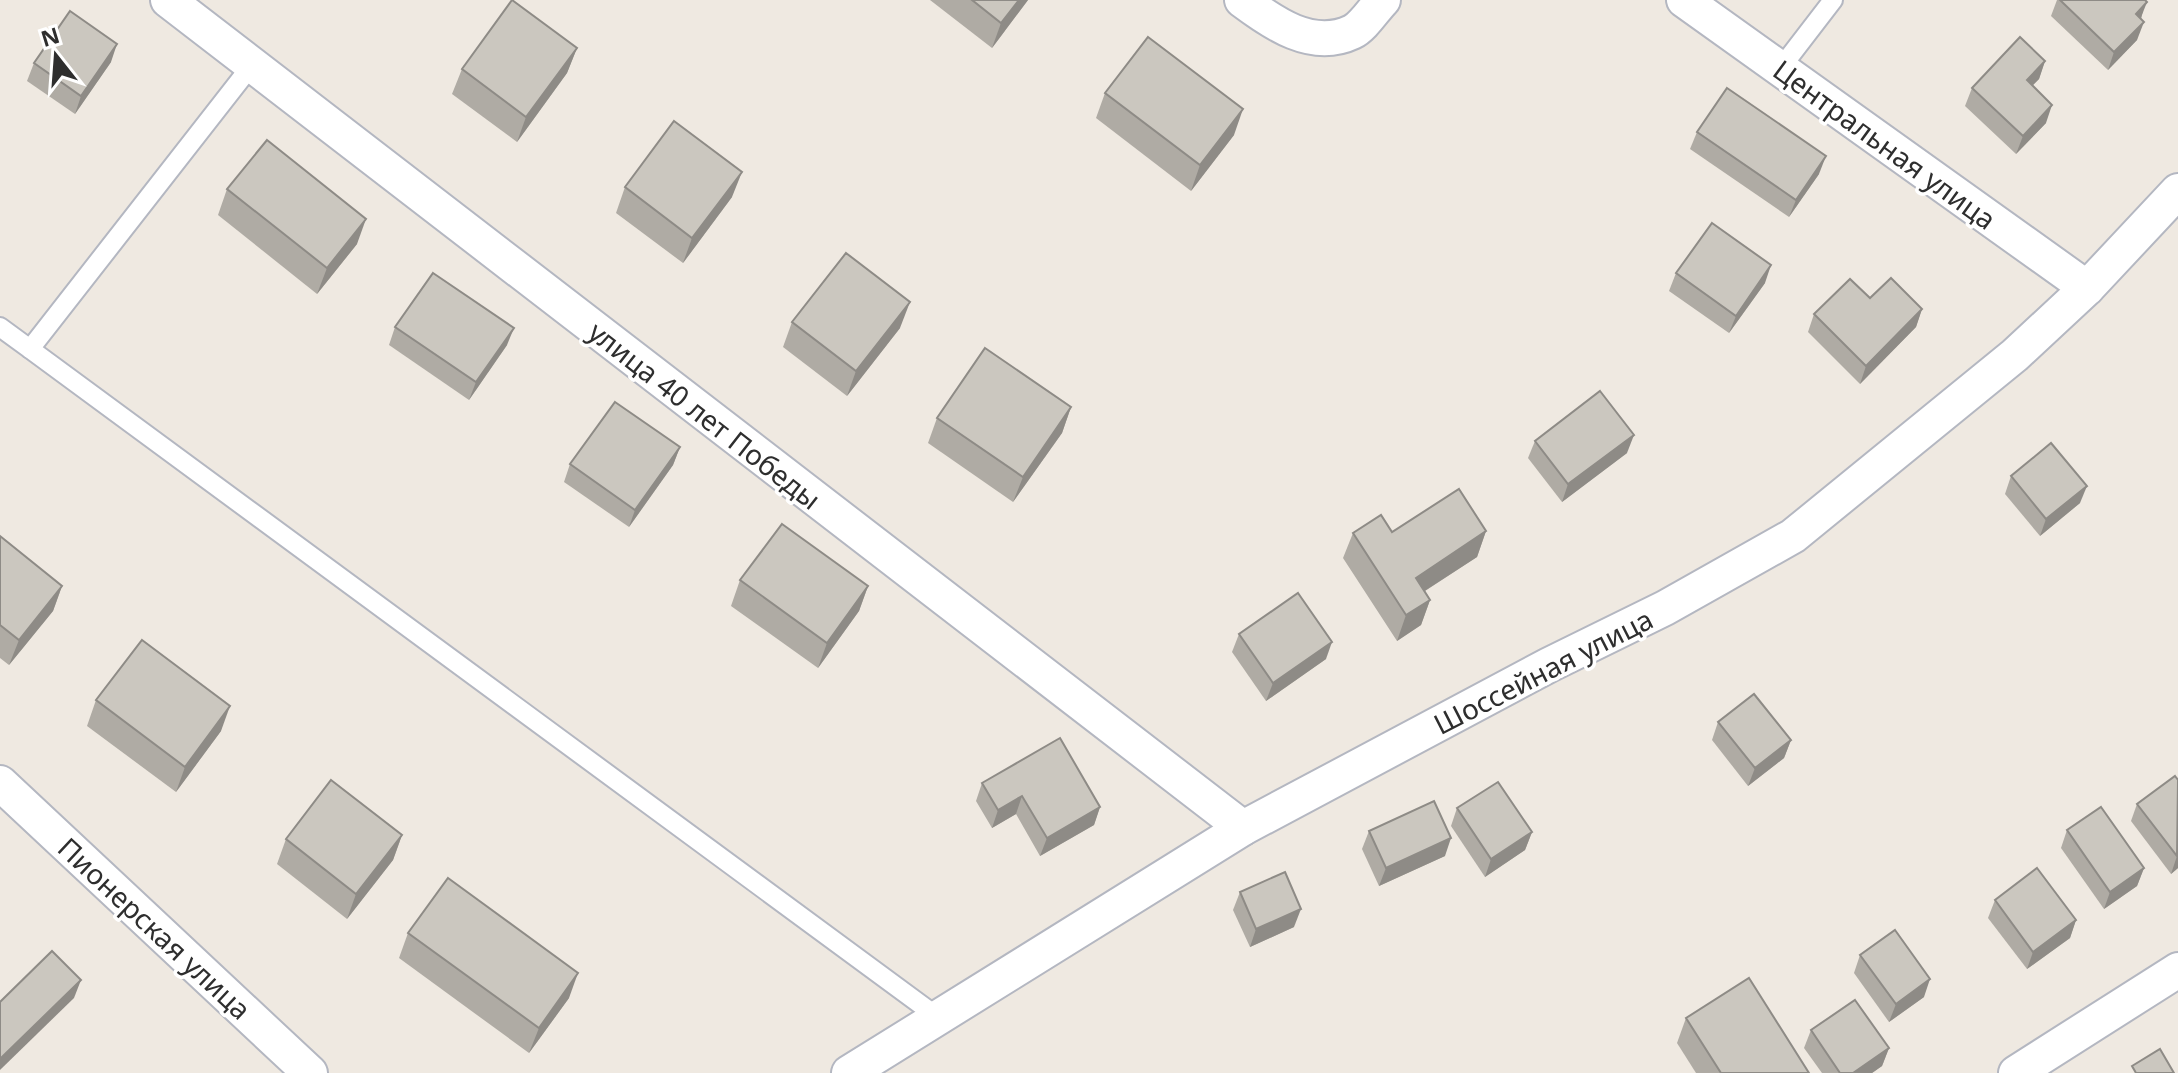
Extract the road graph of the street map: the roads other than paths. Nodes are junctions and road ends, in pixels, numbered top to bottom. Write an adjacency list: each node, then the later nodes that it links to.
1 (168, 0): 6 (street, улица 40 лет Победы)
2 (1242, 0): 3 (street)
3 (1383, 0)
4 (1684, 0): 7 (street, Центральная улица)
5 (1833, 0): 7 (lane)
6 (251, 66): 11 (lane); 13 (street, улица 40 лет Победы)
7 (1780, 69): 9 (street, Центральная улица)
8 (2178, 191): 9 (street, Шоссейная улица)
9 (2087, 288): 13 (street, Шоссейная улица)
10 (0, 327): 11 (lane)
11 (30, 349): 15 (lane)
12 (0, 783): 16 (street, Пионерская улица)
13 (1243, 828): 15 (street, Шоссейная улица)
14 (2178, 970): 18 (street)
15 (939, 1018): 17 (street, Шоссейная улица)
16 (310, 1073)
17 (849, 1073)
18 (2016, 1073)

